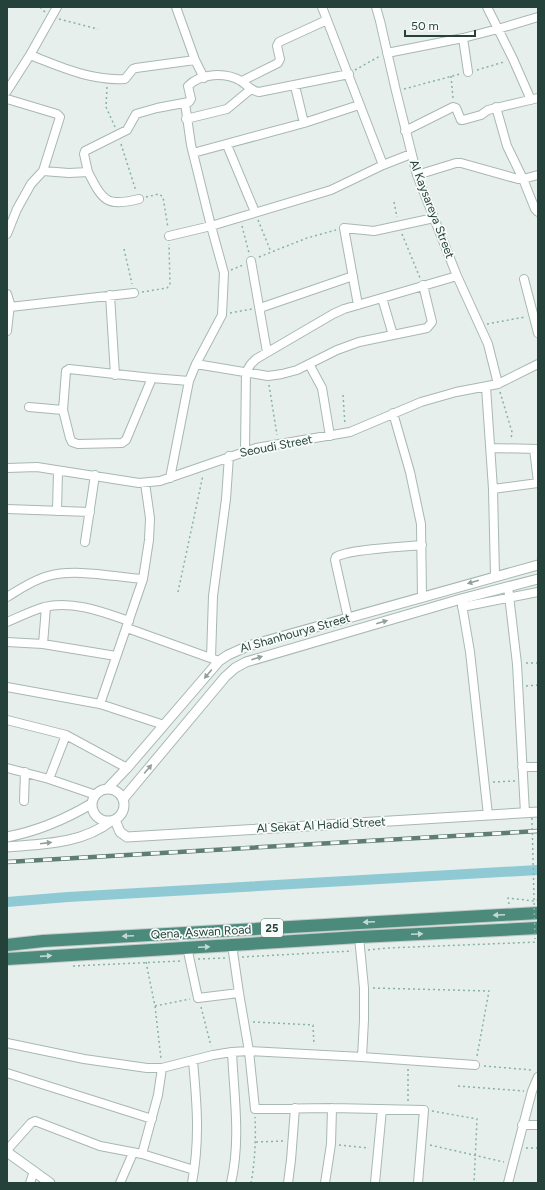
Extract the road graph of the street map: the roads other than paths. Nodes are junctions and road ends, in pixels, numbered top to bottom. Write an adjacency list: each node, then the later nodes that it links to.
1 (57, 7): 11 (street)
2 (176, 7): 12 (street)
3 (322, 7): 7 (street)
4 (376, 7): 10 (street, Al Kaysareya Street)
5 (487, 7): 8 (street)
6 (538, 17): 8 (street)
7 (327, 20): 14 (street); 16 (street)
8 (498, 29): 9 (street); 21 (street)
9 (463, 38): 10 (street); 13 (street)
10 (387, 53): 27 (street, Al Kaysareya Street)
11 (30, 55): 12 (street); 19 (street)
12 (195, 60): 15 (street)
13 (468, 72)
14 (349, 74): 17 (street); 23 (street)
15 (204, 78): 16 (street); 22 (street)
16 (242, 81): 18 (street)
17 (295, 86): 18 (street); 26 (street)
18 (251, 89): 25 (street)
19 (7, 91)
20 (7, 99): 32 (street)
21 (534, 99): 24 (street)
22 (185, 103): 25 (street); 33 (street)
23 (359, 105): 26 (street); 31 (street)
24 (496, 107): 27 (street); 36 (street)
25 (186, 119): 29 (street)
26 (304, 123): 28 (street)
27 (405, 131): 30 (street, Al Kaysareya Street)
28 (227, 145): 29 (street); 38 (street)
29 (193, 153): 41 (street)
30 (411, 154): 31 (street); 34 (street, Al Kaysareya Street)
31 (384, 166): 38 (street)
32 (43, 171): 33 (street); 42 (street)
33 (88, 172): 37 (street)
34 (417, 175): 36 (street); 40 (street, Al Kaysareya Street)
35 (538, 175): 36 (street)
36 (523, 179): 39 (street)
37 (139, 199)
38 (255, 212): 41 (street)
39 (538, 212)
40 (434, 218): 45 (street); 46 (street, Al Kaysareya Street)
41 (211, 226): 43 (street); 60 (street)
42 (7, 234)
43 (169, 236)
44 (251, 261): 55 (street)
45 (353, 276): 53 (street); 55 (street)
46 (457, 276): 48 (street); 67 (street, Al Kaysareya Street)
47 (524, 279): 57 (street)
48 (423, 285): 52 (street); 58 (street)
49 (134, 293): 51 (street)
50 (7, 294): 54 (street)
51 (110, 295): 54 (street); 64 (street)
52 (382, 298): 53 (street); 58 (street)
53 (358, 305): 59 (street)
54 (10, 307): 56 (street)
55 (260, 308): 59 (street)
56 (7, 331)
57 (538, 333)
58 (393, 335): 61 (street)
59 (267, 352): 63 (street)
60 (196, 364): 63 (street); 66 (street)
61 (309, 364): 63 (street); 72 (street)
62 (538, 364): 67 (street, Seoudi Street)
63 (246, 372): 75 (street)
64 (115, 374): 65 (street); 70 (street)
65 (152, 378): 66 (street); 70 (street)
66 (189, 381): 80 (street)
67 (498, 384): 68 (street, Seoudi Street)
68 (486, 387): 71 (street, Seoudi Street); 73 (street)
69 (29, 407): 70 (street)
70 (63, 410)
71 (393, 413): 72 (street, Seoudi Street); 88 (street)
72 (330, 436): 75 (street, Seoudi Street)
73 (491, 448): 74 (street); 83 (street)
74 (536, 449): 82 (street)
75 (245, 451): 76 (street, Seoudi Street)
76 (229, 456): 80 (street, Seoudi Street); 106 (street)
77 (7, 468): 78 (street, Seoudi Street)
78 (58, 471): 79 (street, Seoudi Street); 85 (street)
79 (94, 475): 81 (street, Seoudi Street); 86 (street)
80 (170, 478): 81 (street, Seoudi Street)
81 (145, 483): 91 (street)
82 (538, 483): 83 (street)
83 (493, 489): 90 (street)
84 (7, 509): 85 (street)
85 (56, 511): 86 (street)
86 (90, 512): 87 (street)
87 (85, 542)
88 (422, 545): 96 (street); 100 (street)
89 (538, 565): 90 (street, Al Shanhourya Street)
90 (495, 576): 96 (street, Al Shanhourya Street, one-way to 96)
91 (143, 579): 95 (street); 102 (street)
92 (538, 579): 93 (street, Al Shanhourya Street)
93 (508, 587): 97 (street); 98 (street, Al Shanhourya Street)
94 (538, 592): 97 (street)
95 (7, 597)
96 (422, 597): 100 (street, Al Shanhourya Street)
97 (509, 597): 98 (street); 112 (street)
98 (462, 603): 120 (street, Al Shanhourya Street, one-way to 98); 124 (street)
99 (46, 607): 101 (street); 102 (street); 104 (street)
100 (348, 618): 106 (street, Al Shanhourya Street)
101 (7, 622)
102 (128, 625): 105 (street); 106 (street)
103 (7, 642): 104 (street)
104 (43, 644): 105 (street)
105 (116, 656): 108 (street)
106 (215, 660): 110 (street, Al Shanhourya Street, one-way to 110)
107 (7, 687): 108 (street)
108 (100, 704): 110 (street)
109 (7, 720): 111 (street)
110 (164, 725): 115 (street, Al Shanhourya Street)
111 (66, 735): 115 (street); 117 (street)
112 (522, 767): 113 (street); 123 (street)
113 (538, 767)
114 (7, 768): 116 (street)
115 (127, 768): 118 (street, Al Shanhourya Street)
116 (25, 772): 117 (street); 121 (street)
117 (49, 779): 119 (street)
118 (107, 789): 119 (street); 120 (street)
119 (96, 795): 122 (street)
120 (123, 799): 125 (street)
121 (24, 801)
122 (92, 804): 125 (street); 126 (street)
123 (532, 814): 124 (street, Al Sekat Al Hadid Street)
124 (488, 815): 125 (street, Al Sekat Al Hadid Street)
125 (113, 821): 127 (street, one-way to 125)
126 (7, 837)
127 (7, 847)
128 (538, 913): 131 (highway, Qena, Aswan Road / 25, one-way to 131)
129 (536, 934): 130 (highway, Qena, Aswan Road / 25, one-way to 129)
130 (359, 937): 133 (highway, Qena, Aswan Road / 25); 139 (street)
131 (7, 945)
132 (187, 948): 133 (highway, Qena, Aswan Road / 25, one-way to 133); 134 (highway, Qena, Aswan Road / 25, one-way to 132); 135 (street)
133 (233, 951): 135 (street)
134 (7, 959)
135 (239, 993): 137 (street)
136 (7, 1043): 142 (street)
137 (249, 1051): 138 (street); 139 (street); 145 (street)
138 (232, 1052): 140 (street); 160 (street)
139 (362, 1057): 141 (street)
140 (193, 1061): 142 (street); 154 (street)
141 (475, 1065)
142 (162, 1068): 148 (street)
143 (7, 1073): 148 (street)
144 (538, 1077): 149 (street)
145 (295, 1108): 146 (street); 161 (street)
146 (332, 1108): 147 (street); 162 (street)
147 (382, 1109): 163 (street); 164 (street)
148 (152, 1119): 153 (street)
149 (522, 1125): 150 (street); 165 (street)
150 (538, 1125)
151 (7, 1151): 152 (street); 155 (street)
152 (133, 1153): 153 (street); 158 (street)
153 (142, 1154): 154 (street)
154 (194, 1170): 159 (street)
155 (34, 1171): 156 (street); 157 (street)
156 (30, 1183)
157 (50, 1183)
158 (120, 1183)
159 (192, 1183)
160 (231, 1183)
161 (288, 1183)
162 (325, 1183)
163 (375, 1183)
164 (418, 1183)
165 (508, 1183)

